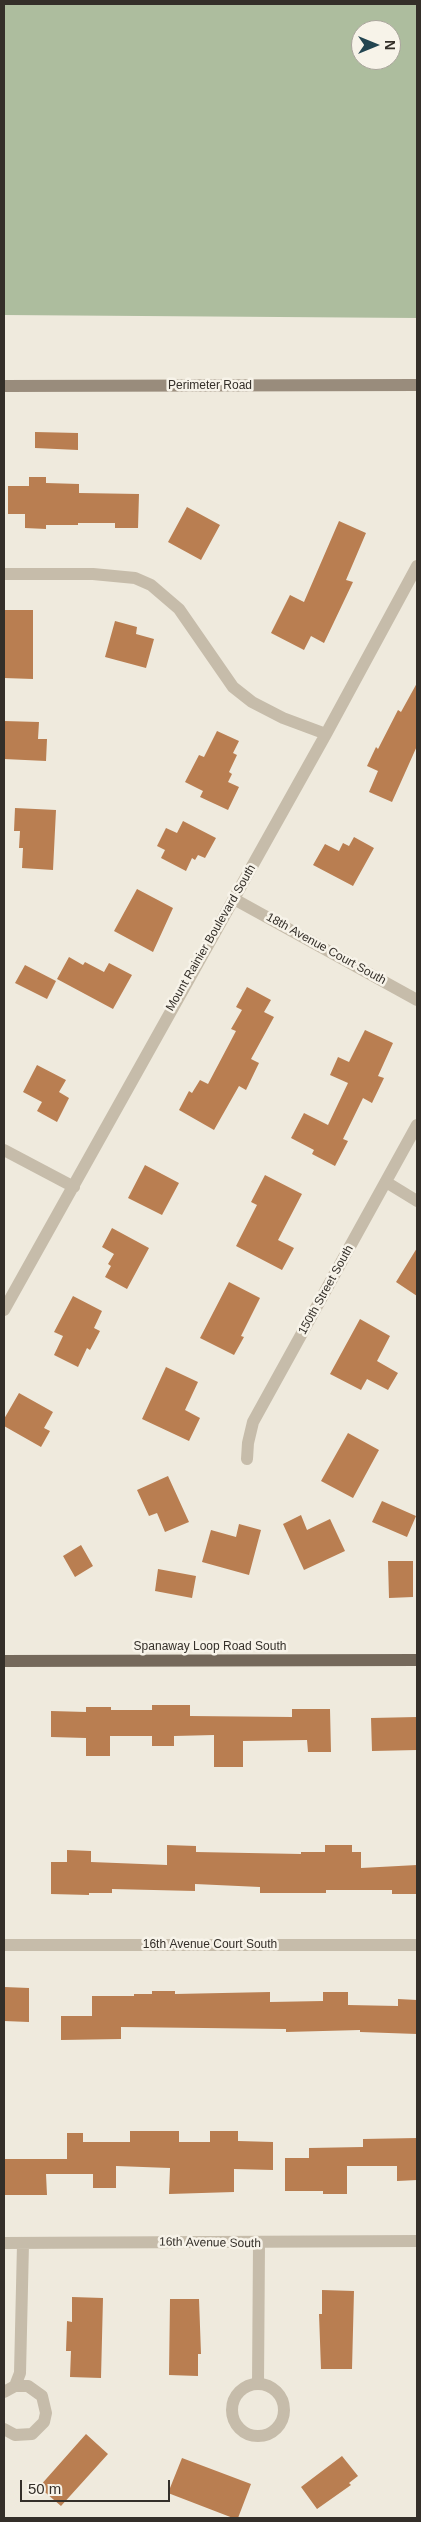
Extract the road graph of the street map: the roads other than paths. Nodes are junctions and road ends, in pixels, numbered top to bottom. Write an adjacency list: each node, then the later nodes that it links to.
1 (417, 385): 2 (street, Perimeter Road)
2 (4, 386)
3 (417, 566): 5 (street, Mount Rainier Boulevard South)
4 (4, 574): 5 (street)
5 (326, 734): 6 (street, Mount Rainier Boulevard South)
6 (234, 899): 7 (street, 18th Avenue Court South); 11 (street, Mount Rainier Boulevard South)
7 (417, 1000)
8 (417, 1125): 10 (street, 150th Street South)
9 (4, 1150): 11 (street)
10 (386, 1182): 12 (street); 14 (street, 150th Street South)
11 (74, 1187): 13 (street, Mount Rainier Boulevard South)
12 (417, 1201)
13 (4, 1310)
14 (247, 1459)
15 (417, 1660): 16 (main road, Spanaway Loop Road South)
16 (4, 1661)
17 (4, 1944): 18 (street, 16th Avenue Court South)
18 (417, 1945)
19 (417, 2241): 22 (street, 16th Avenue South)
20 (4, 2243): 21 (street, 16th Avenue South)
21 (23, 2244): 22 (street, 16th Avenue South); 24 (street)
22 (259, 2244): 23 (street)
23 (258, 2384): 23 (street)
24 (10, 2389): 25 (street)
25 (4, 2429)

